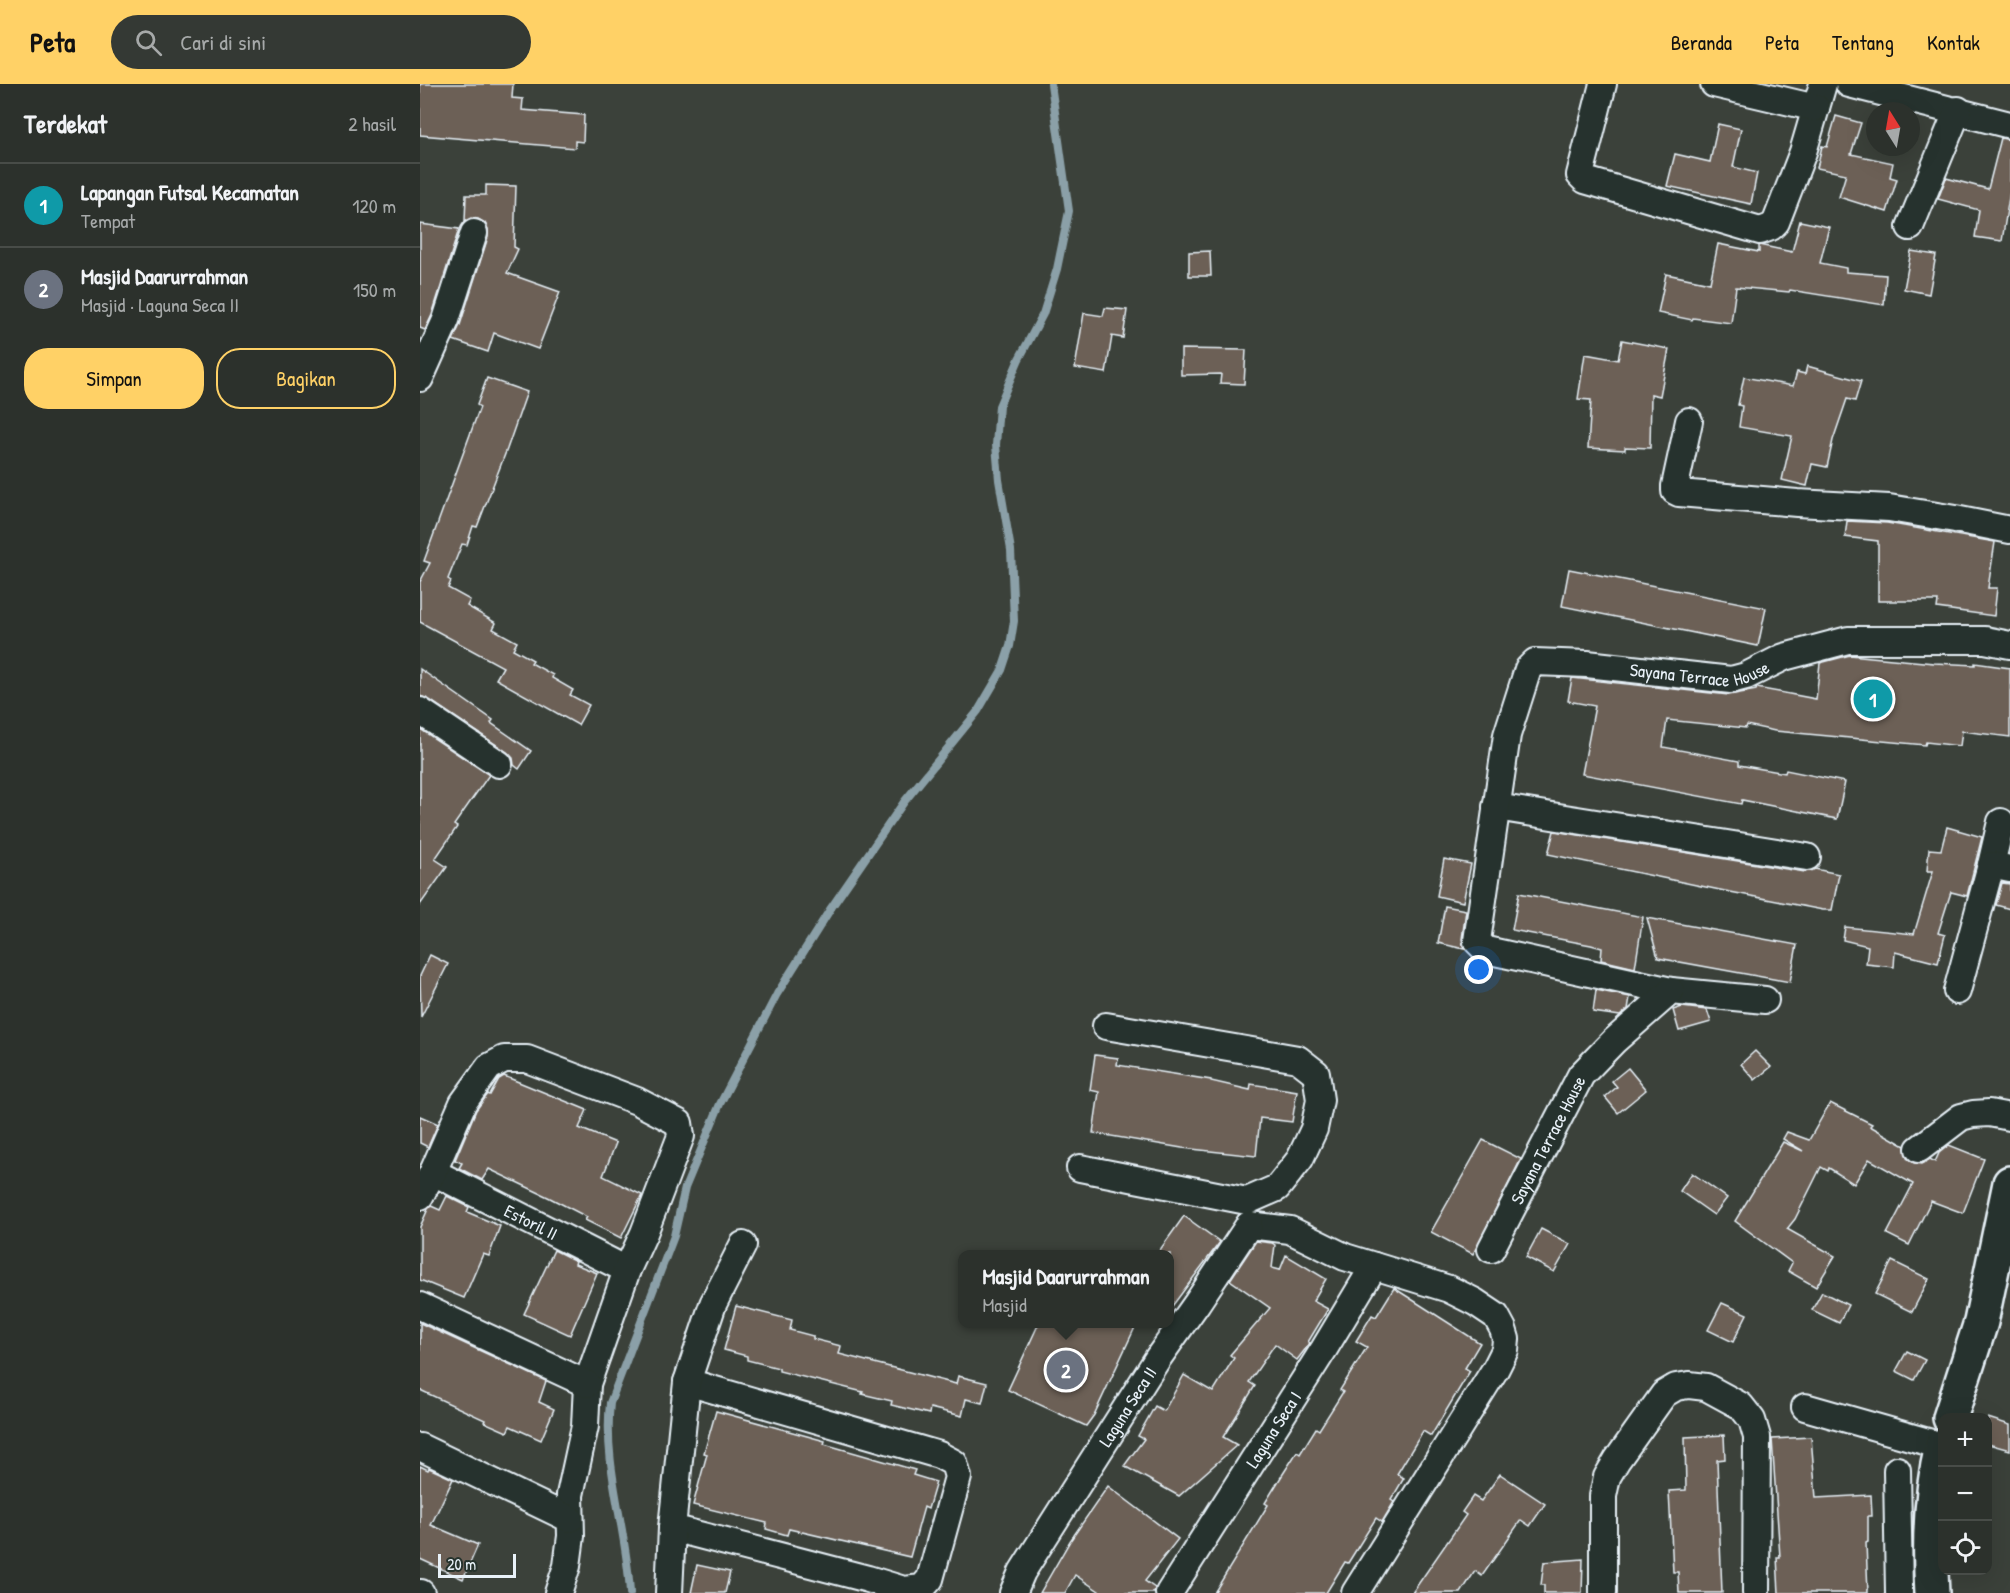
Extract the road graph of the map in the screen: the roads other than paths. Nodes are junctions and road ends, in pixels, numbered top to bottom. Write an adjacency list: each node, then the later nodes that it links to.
1 (1603, 84): 6 (street)
2 (1714, 84): 5 (street)
3 (1823, 84): 6 (street)
4 (1849, 84): 7 (street)
5 (1788, 92): 6 (street)
6 (1816, 108)
7 (1958, 110): 8 (street); 9 (street)
8 (2010, 125)
9 (1910, 226)
10 (474, 233): 11 (street)
11 (420, 378)
12 (1689, 421): 13 (street)
13 (2010, 530)
14 (2010, 645): 17 (street, Sayana Terrace House)
15 (420, 711): 16 (street)
16 (500, 764)
17 (1496, 807): 19 (street); 21 (street, Sayana Terrace House)
18 (2001, 822): 20 (street)
19 (1807, 856)
20 (2000, 867): 22 (street)
21 (1671, 991): 23 (street, Sayana Terrace House); 34 (street, Sayana Terrace House)
22 (1957, 991)
23 (1765, 1000)
24 (1106, 1026): 31 (street)
25 (2010, 1117): 26 (street)
26 (1919, 1149)
27 (1080, 1168): 31 (street)
28 (433, 1172): 30 (street); 36 (street, Estoril II); 36 (street)
29 (2010, 1183): 32 (street)
30 (420, 1196)
31 (1248, 1213): 35 (street); 50 (street, Laguna Seca II)
32 (2006, 1221): 41 (street)
33 (743, 1245): 38 (street)
34 (1491, 1249)
35 (1374, 1266): 51 (street, Laguna Seca I); 52 (street)
36 (627, 1270): 39 (street)
37 (420, 1306): 39 (street)
38 (687, 1382): 47 (street); 47 (street)
39 (587, 1384): 46 (street)
40 (1805, 1407): 42 (street)
41 (1952, 1413)
42 (1938, 1445)
43 (420, 1447): 46 (street)
44 (1938, 1464): 56 (street)
45 (1897, 1470): 55 (street)
46 (570, 1519): 48 (street)
47 (672, 1528): 49 (street)
48 (558, 1593)
49 (669, 1593)
50 (1013, 1593)
51 (1169, 1593)
52 (1355, 1593)
53 (1603, 1593): 54 (street)
54 (1756, 1593)
55 (1899, 1593)
56 (1932, 1593)

